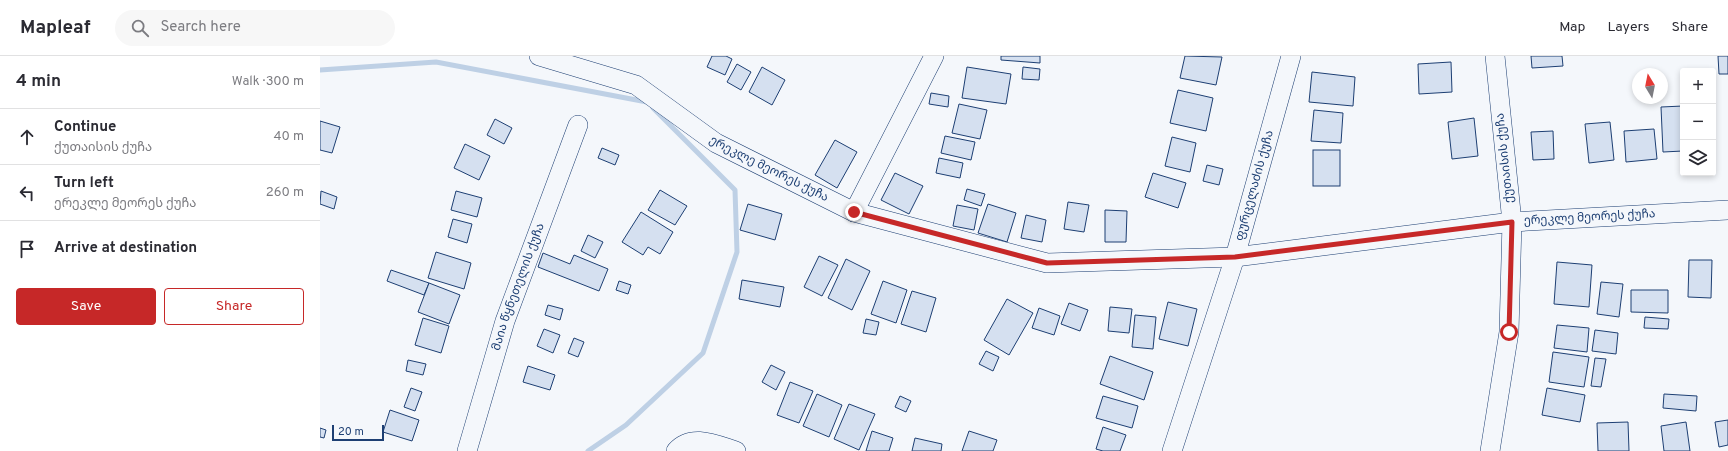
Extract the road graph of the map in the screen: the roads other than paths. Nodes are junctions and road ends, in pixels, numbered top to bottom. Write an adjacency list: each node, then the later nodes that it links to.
1 (539, 56): 7 (street, ერეკლე მეორეს ქუჩა)
2 (934, 56): 7 (street)
3 (1291, 56): 9 (street, ფურცელაძის ქუჩა)
4 (1495, 56): 8 (street, ქუთაისის ქუჩა)
5 (578, 125): 10 (street, მაია წყნეთელის ქუჩა)
6 (1728, 210): 8 (street, ერეკლე მეორეს ქუჩა)
7 (854, 212): 9 (street, ერეკლე მეორეს ქუჩა)
8 (1512, 222): 9 (street, ერეკლე მეორეს ქუჩა); 14 (street, ქუთაისის ქუჩა)
9 (1235, 257): 13 (street, ფურცელაძის ქუჩა)
10 (467, 451)
11 (676, 451): 12 (street)
12 (736, 451)
13 (1172, 451)
14 (1490, 451)

